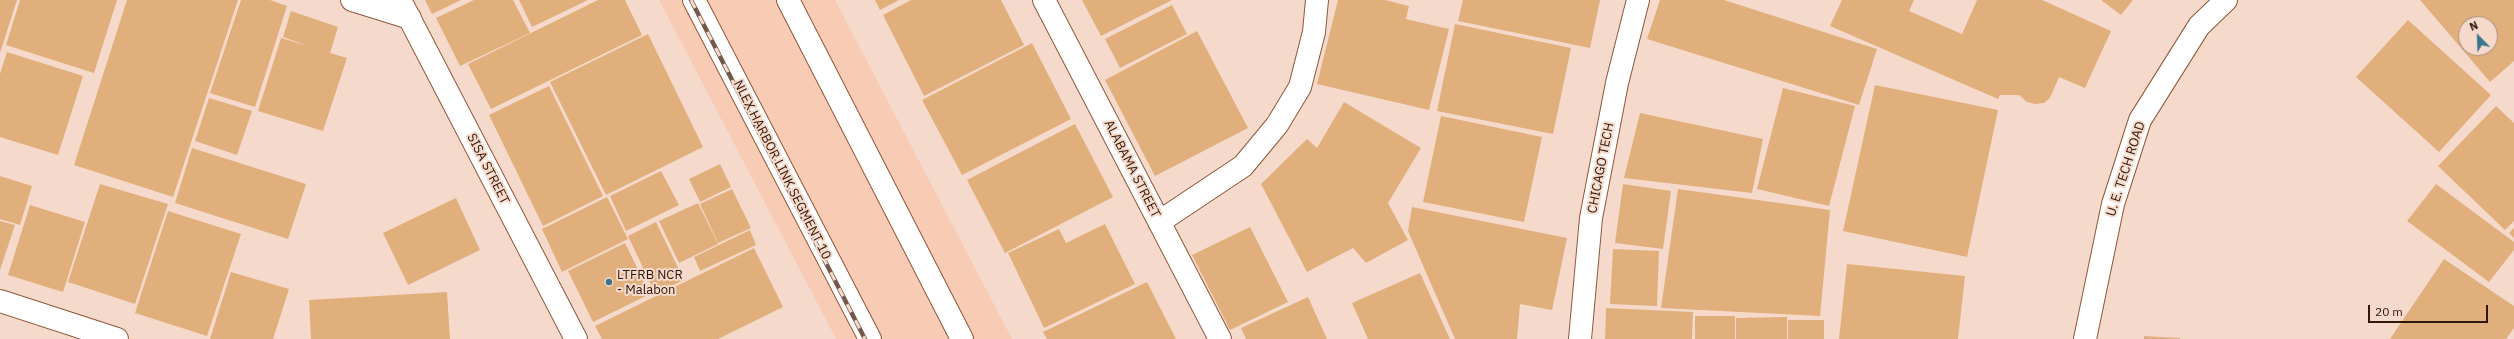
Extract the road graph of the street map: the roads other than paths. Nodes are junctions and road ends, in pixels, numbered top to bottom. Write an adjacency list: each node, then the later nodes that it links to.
1 (352, 0): 8 (main road)
2 (694, 0): 13 (main road, NLEX HARBOR LINK SEGMENT 10)
3 (788, 0): 14 (main road)
4 (1044, 0): 9 (main road, ALABAMA STREET)
5 (1317, 0): 9 (main road)
6 (1638, 0): 16 (main road, CHICAGO TECH)
7 (2226, 0): 17 (main road, U. E. TECH ROAD)
8 (405, 9): 12 (main road, SISA STREET)
9 (1159, 222): 15 (main road, ALABAMA STREET)
10 (0, 301): 11 (main road)
11 (117, 339)
12 (576, 339)
13 (870, 339)
14 (962, 339)
15 (1220, 339)
16 (1580, 339)
17 (2085, 339)

